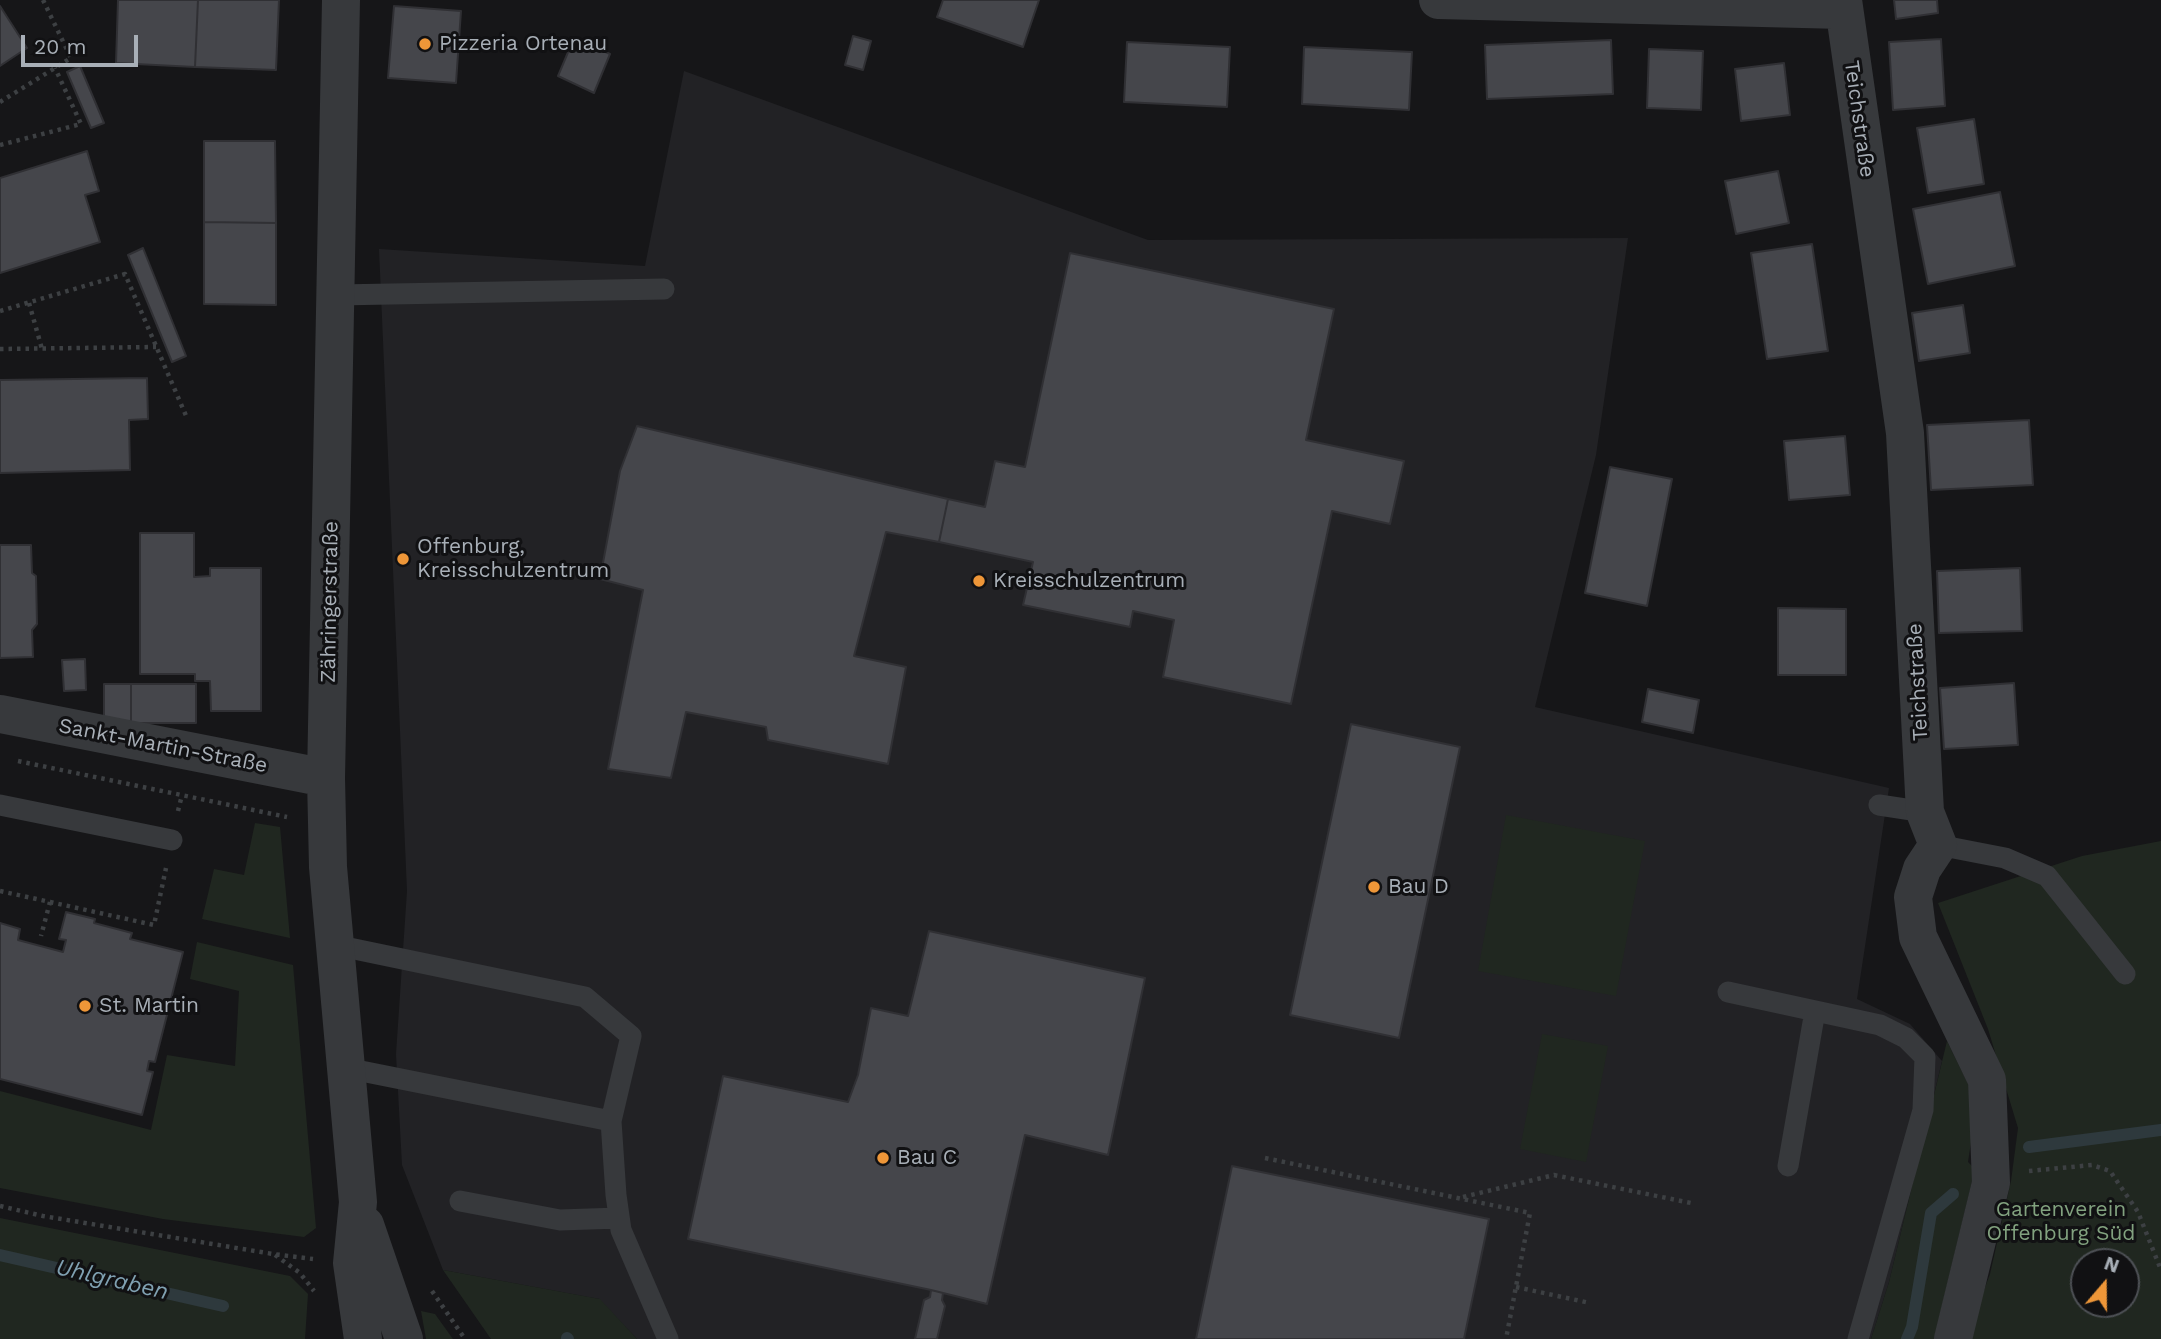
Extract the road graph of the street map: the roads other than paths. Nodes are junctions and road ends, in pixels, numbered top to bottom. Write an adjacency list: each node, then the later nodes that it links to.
1 (341, 0): 5 (street, Zähringerstraße)
2 (1438, 0): 3 (street)
3 (1843, 5): 10 (street, Teichstraße)
4 (664, 289): 5 (lane)
5 (337, 295): 7 (street, Zähringerstraße)
6 (0, 715): 7 (street, Sankt-Martin-Straße)
7 (326, 778): 12 (street, Zähringerstraße)
8 (0, 805): 11 (lane)
9 (1879, 805): 10 (lane)
10 (1932, 829): 13 (lane); 26 (street)
11 (172, 840)
12 (335, 944): 16 (street, Zähringerstraße); 17 (lane)
13 (2124, 974)
14 (1728, 992): 15 (lane)
15 (1815, 1011): 18 (lane); 25 (lane)
16 (346, 1068): 17 (lane); 20 (street, Zähringerstraße)
17 (611, 1121): 21 (lane)
18 (1788, 1166)
19 (460, 1201): 21 (lane)
20 (358, 1202): 22 (street, Zähringerstraße); 23 (street, Zähringerstraße)
21 (620, 1218): 24 (lane)
22 (363, 1339)
23 (404, 1339)
24 (668, 1339)
25 (1858, 1339)
26 (1953, 1339)

